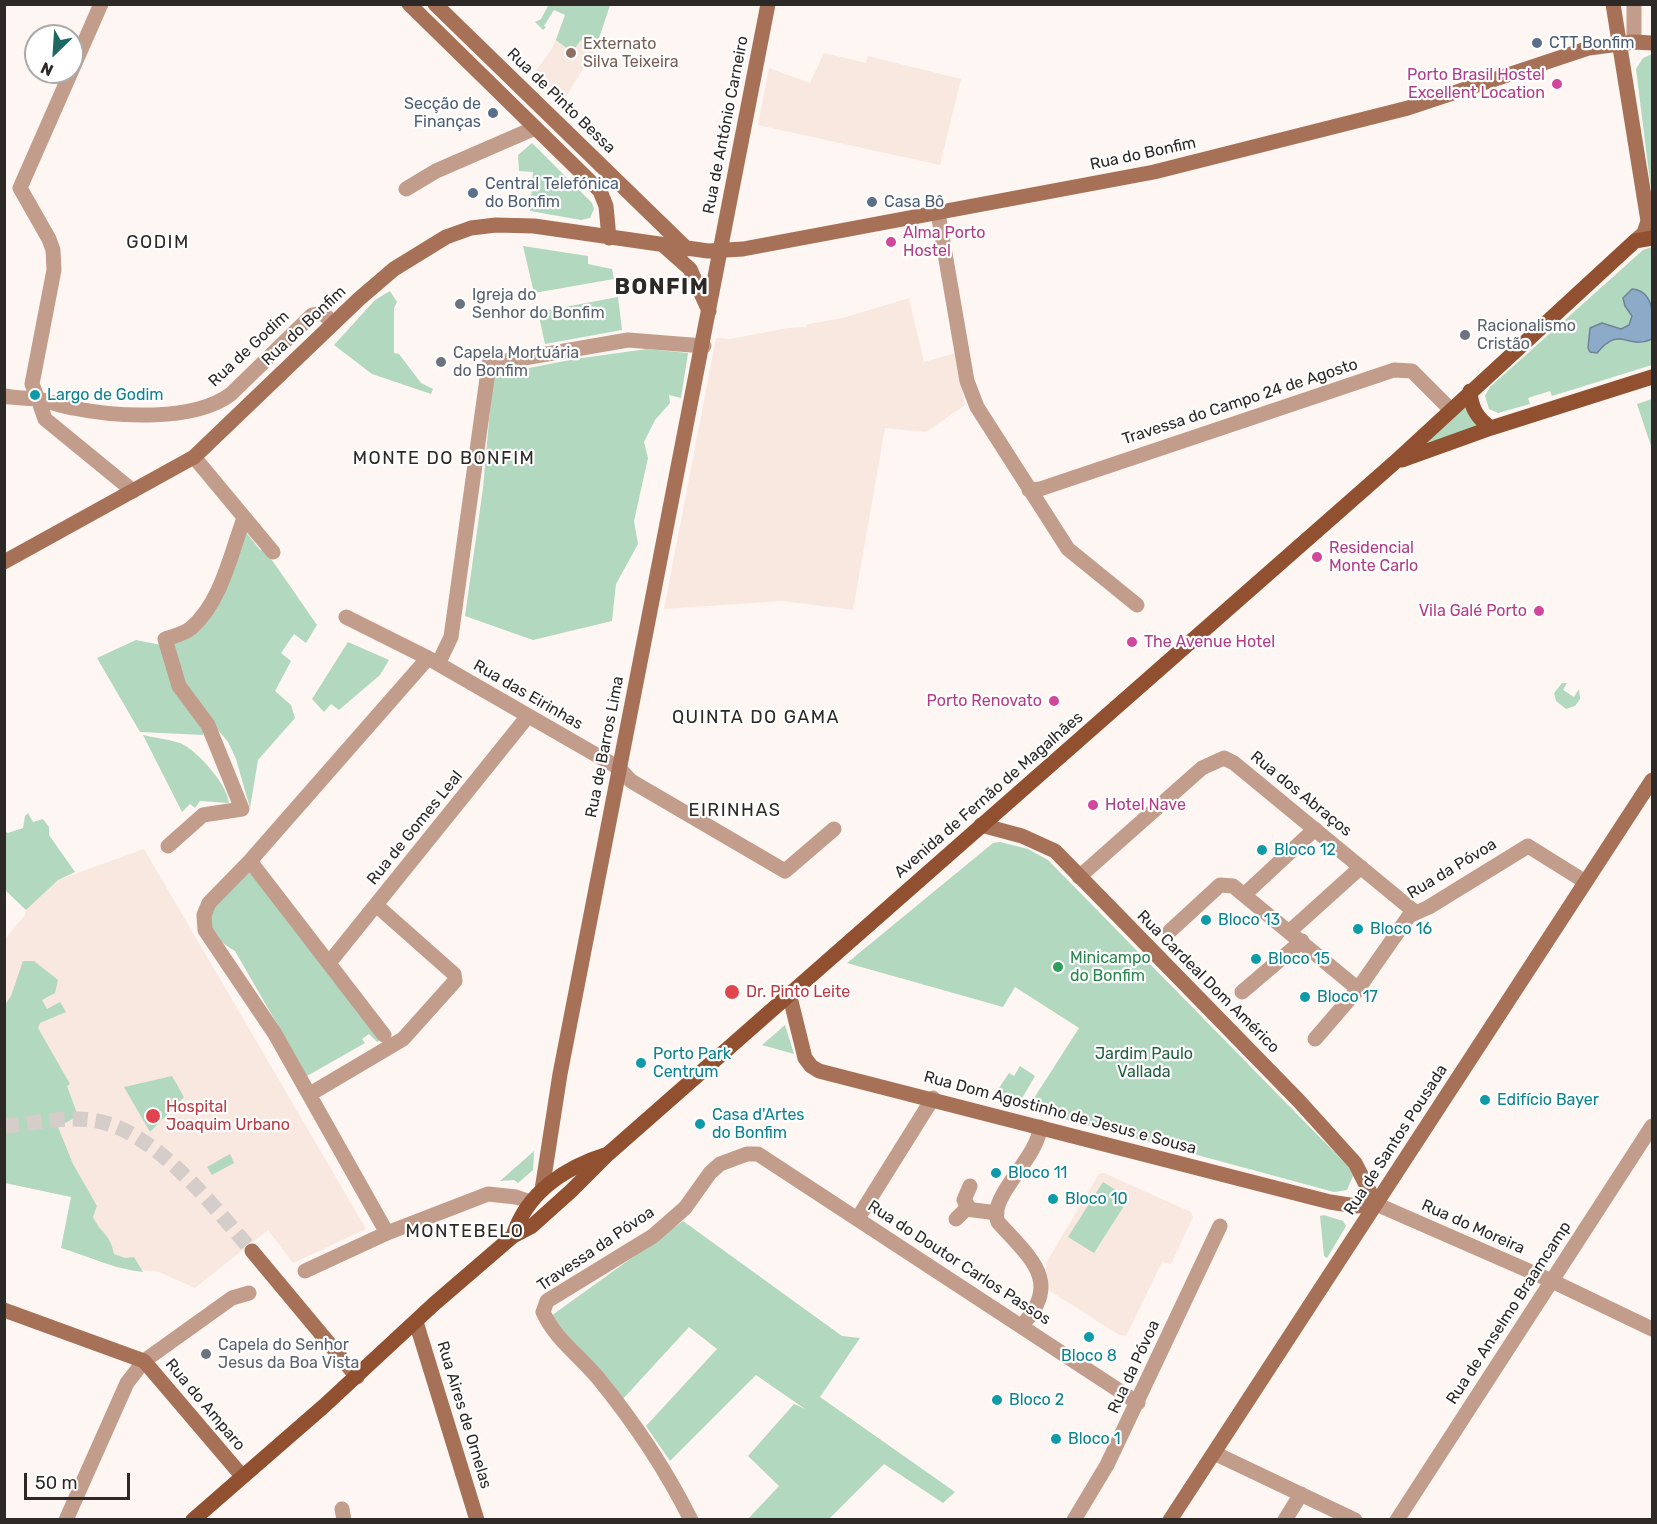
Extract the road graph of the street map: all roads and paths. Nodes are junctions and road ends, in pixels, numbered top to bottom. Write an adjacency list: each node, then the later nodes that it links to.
1 (101, 4): 24 (street)
2 (409, 4): 10 (street)
3 (435, 4): 17 (street, Rua de Pinto Bessa)
4 (768, 4): 16 (street, Rua de António Carneiro)
5 (1613, 4): 9 (street)
6 (1634, 4): 7 (street)
7 (1635, 42): 8 (street, Rua do Bonfim); 9 (street, Rua do Bonfim)
8 (1653, 43)
9 (1619, 44): 12 (street, Rua do Bonfim); 15 (street)
10 (535, 128): 11 (street); 13 (street)
11 (406, 189)
12 (938, 213): 16 (street, Rua do Bonfim); 29 (street)
13 (609, 238): 17 (street, Rua do Bonfim); 19 (street, Rua do Bonfim)
14 (1653, 238): 15 (main road)
15 (1635, 241): 22 (main road, Avenida de Fernão de Magalhães)
16 (720, 252): 17 (street, Rua do Bonfim); 18 (street, Rua de Barros Lima)
17 (686, 257): 18 (street, Rua de Barros Lima)
18 (709, 311): 20 (street, Rua de Barros Lima)
19 (334, 323): 24 (street, Rua de Godim); 27 (street, Rua do Bonfim)
20 (704, 346): 36 (street); 38 (street, Rua de Barros Lima)
21 (1653, 377): 26 (main road, Avenida de Fernão de Magalhães)
22 (1470, 391): 25 (main road, Avenida de Fernão de Magalhães); 26 (main road)
23 (4, 396): 24 (street, Rua de Godim)
24 (38, 399): 30 (street)
25 (1450, 409): 28 (main road, Avenida de Fernão de Magalhães); 29 (street, Travessa do Campo 24 de Agosto)
26 (1491, 428): 28 (main road, Avenida de Fernão de Magalhães)
27 (194, 457): 30 (street, Rua do Bonfim); 31 (street)
28 (1394, 463): 40 (main road, Avenida de Fernão de Magalhães)
29 (1029, 490): 34 (street)
30 (133, 491): 33 (street, Rua do Bonfim)
31 (244, 518): 32 (street); 43 (street)
32 (273, 552)
33 (4, 562)
34 (1137, 605)
35 (346, 617): 36 (street, Rua das Eirinhas)
36 (433, 661): 37 (street, Rua das Eirinhas); 44 (street)
37 (528, 716): 38 (street, Rua das Eirinhas); 49 (street, Rua de Gomes Leal)
38 (619, 768): 41 (street, Rua das Eirinhas); 66 (street, Rua de Barros Lima)
39 (1653, 780): 47 (street, Rua de Santos Pousada)
40 (981, 825): 46 (street, Rua Cardeal Dom Américo); 56 (main road, Avenida de Fernão de Magalhães)
41 (834, 828)
42 (1315, 829): 45 (street, Rua dos Abraços); 46 (street, Rua dos Abraços); 48 (street)
43 (168, 846)
44 (250, 861): 53 (street); 59 (street)
45 (1361, 867): 50 (street, Rua dos Abraços); 52 (street)
46 (1079, 877): 67 (street, Rua Cardeal Dom Américo)
47 (1584, 881): 50 (street, Rua da Póvoa); 67 (street, Rua de Santos Pousada)
48 (1245, 894): 51 (street); 52 (street)
49 (376, 905): 53 (street, Rua de Gomes Leal); 59 (street)
50 (1415, 912): 54 (street, Rua da Póvoa)
51 (1170, 931)
52 (1296, 936): 54 (street); 55 (street)
53 (329, 963): 57 (street)
54 (1358, 989): 58 (street, Rua da Póvoa)
55 (1242, 992)
56 (789, 993): 60 (street, Rua Dom Agostinho de Jesus e Sousa); 63 (main road, Avenida de Fernão de Magalhães)
57 (384, 1035)
58 (1315, 1039)
59 (310, 1094): 73 (street)
60 (933, 1098): 62 (street, Rua Dom Agostinho de Jesus e Sousa); 70 (street)
61 (1653, 1126): 77 (street, Rua de Anselmo Braamcamp)
62 (1040, 1127): 67 (street, Rua Dom Agostinho de Jesus e Sousa); 69 (street)
63 (608, 1154): 66 (main road, Avenida de Fernão de Magalhães); 74 (main road, Avenida de Fernão de Magalhães)
64 (758, 1154): 70 (street, Rua do Doutor Carlos Passos); 92 (street, Travessa da Póvoa)
65 (970, 1186): 68 (street)
66 (537, 1196): 73 (street); 74 (main road, Avenida de Fernão de Magalhães)
67 (1376, 1204): 77 (street, Rua do Moreira); 86 (street, Rua de Santos Pousada)
68 (970, 1209): 69 (street); 71 (street)
69 (997, 1214): 81 (street)
70 (858, 1218): 81 (street, Rua do Doutor Carlos Passos)
71 (956, 1218)
72 (1220, 1226): 85 (street, Rua da Póvoa)
73 (387, 1233): 76 (street)
74 (513, 1236): 80 (main road, Avenida de Fernão de Magalhães)
75 (252, 1251): 84 (street)
76 (305, 1271)
77 (1552, 1281): 82 (street, Rua do Moreira); 97 (street, Rua de Anselmo Braamcamp)
78 (249, 1293): 83 (street)
79 (4, 1310): 83 (street, Rua do Amparo)
80 (416, 1322): 84 (main road, Avenida de Fernão de Magalhães); 91 (street, Rua Aires de Ornelas)
81 (1022, 1326): 85 (street, Rua do Doutor Carlos Passos)
82 (1653, 1329)
83 (144, 1361): 87 (street, Rua do Amparo); 89 (street)
84 (357, 1377): 87 (main road, Avenida de Fernão de Magalhães)
85 (1138, 1403): 93 (street, Rua da Póvoa)
86 (1214, 1453): 88 (street); 94 (street, Rua de Santos Pousada)
87 (242, 1476): 90 (main road, Avenida de Fernão de Magalhães)
88 (1301, 1494): 95 (street); 96 (street)
89 (66, 1520)
90 (193, 1520)
91 (477, 1520)
92 (691, 1520)
93 (1074, 1520)
94 (1170, 1520)
95 (1285, 1520)
96 (1355, 1520)
97 (1397, 1520)

